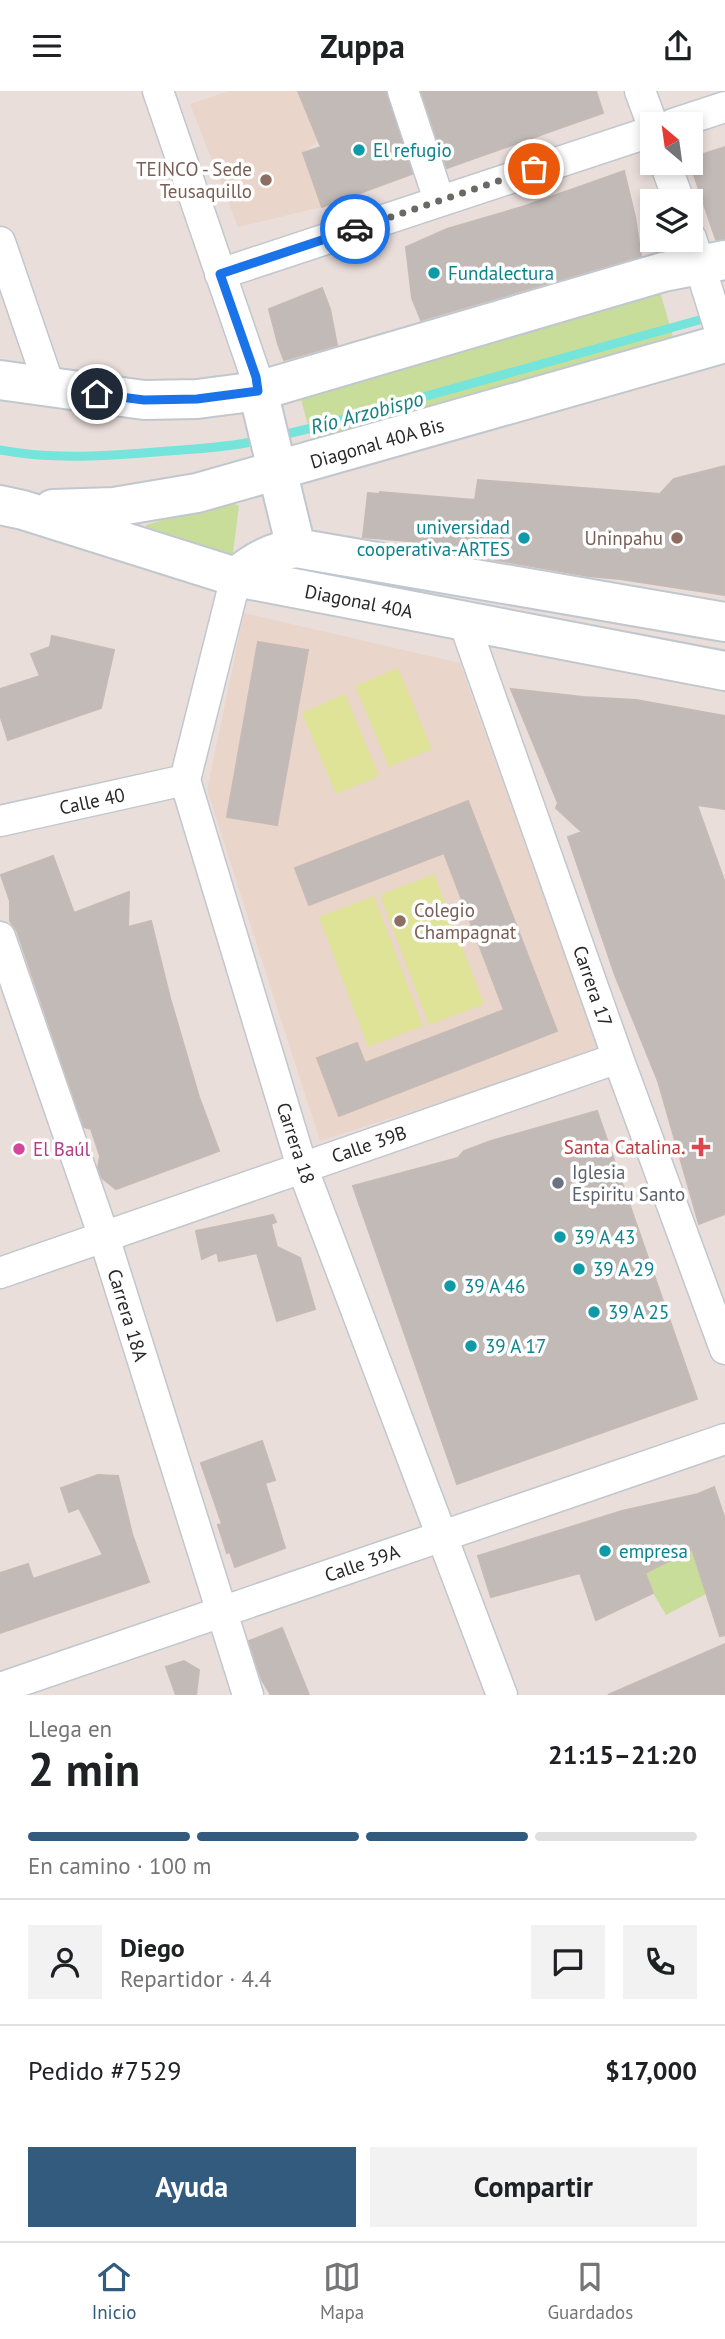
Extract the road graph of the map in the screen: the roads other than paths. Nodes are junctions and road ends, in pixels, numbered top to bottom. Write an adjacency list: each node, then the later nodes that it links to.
1 (158, 91): 11 (street)
2 (403, 91): 8 (street)
3 (640, 91): 5 (street)
4 (725, 107): 6 (street)
5 (647, 112)
6 (704, 114)
7 (640, 133): 8 (street)
8 (439, 200): 11 (street)
9 (0, 243): 14 (street)
10 (704, 259): 12 (street); 15 (street)
11 (220, 274): 15 (street)
12 (724, 341): 16 (street, Diagonal 40A Bis)
13 (0, 380): 14 (street)
14 (50, 388): 15 (street)
15 (260, 398): 16 (street)
16 (278, 466): 17 (street, Diagonal 40A Bis); 18 (street)
17 (11, 507): 19 (street, Diagonal 40A)
18 (296, 548): 19 (street); 21 (street)
19 (236, 577): 20 (street, Diagonal 40A); 23 (street)
20 (464, 622): 22 (street, Diagonal 40A); 26 (street, Carrera 17)
21 (725, 622)
22 (725, 671)
23 (185, 781): 24 (street, Calle 40); 27 (street, Carrera 18)
24 (0, 821)
25 (0, 937): 28 (street, Carrera 18A)
26 (618, 1058): 27 (street, Calle 39B); 30 (street, Carrera 17)
27 (302, 1167): 28 (street, Calle 39B); 32 (street, Carrera 18)
28 (104, 1237): 29 (street, Calle 39B); 33 (street, Carrera 18A)
29 (0, 1273)
30 (725, 1349)
31 (725, 1439): 32 (street, Calle 39A)
32 (443, 1535): 33 (street, Calle 39A); 36 (street, Carrera 18)
33 (221, 1613): 34 (street, Calle 39A); 35 (street, Carrera 18A)
34 (0, 1688)
35 (248, 1695)
36 (502, 1695)

